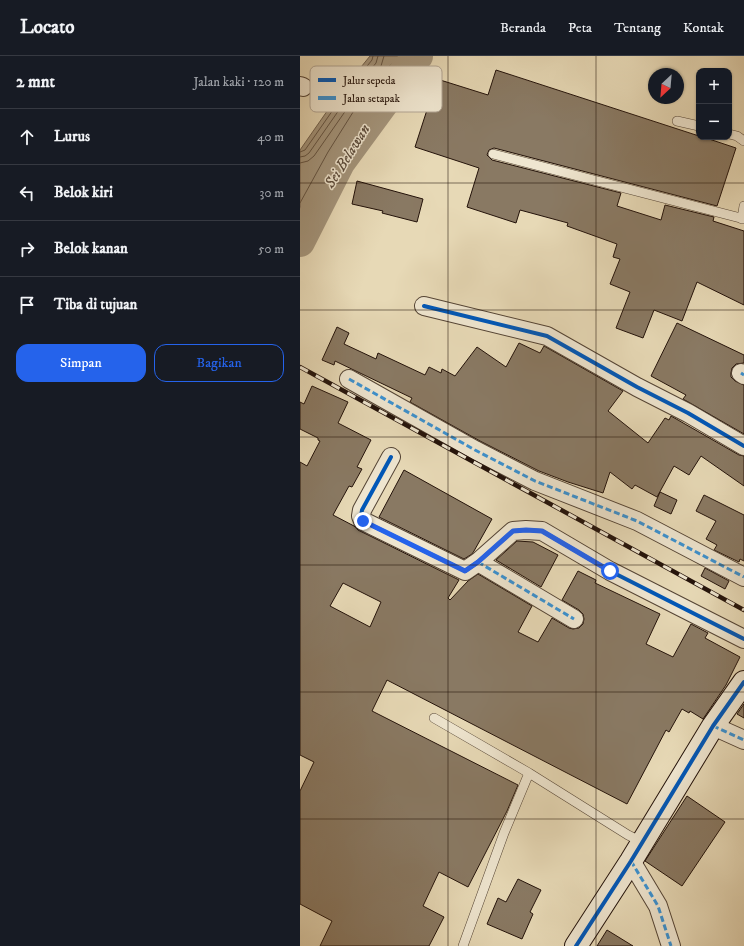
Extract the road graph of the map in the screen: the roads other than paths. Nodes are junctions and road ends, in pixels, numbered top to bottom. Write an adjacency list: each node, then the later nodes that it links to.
1 (677, 121): 2 (lane)
2 (696, 125)
3 (732, 135): 4 (lane)
4 (744, 141)
5 (493, 154): 7 (lane)
6 (744, 206): 7 (lane)
7 (743, 219)
8 (424, 306): 10 (street)
9 (349, 379): 13 (street)
10 (744, 446)
11 (391, 457): 12 (street)
12 (478, 562): 14 (street); 15 (street)
13 (744, 578)
14 (574, 618)
15 (744, 639)
16 (744, 682): 18 (street)
17 (434, 718): 20 (lane)
18 (713, 726): 19 (street); 21 (street)
19 (744, 740)
20 (529, 773): 21 (lane); 23 (lane)
21 (642, 842): 22 (street)
22 (631, 861): 24 (street); 25 (street)
23 (462, 946)
24 (576, 946)
25 (670, 946)

